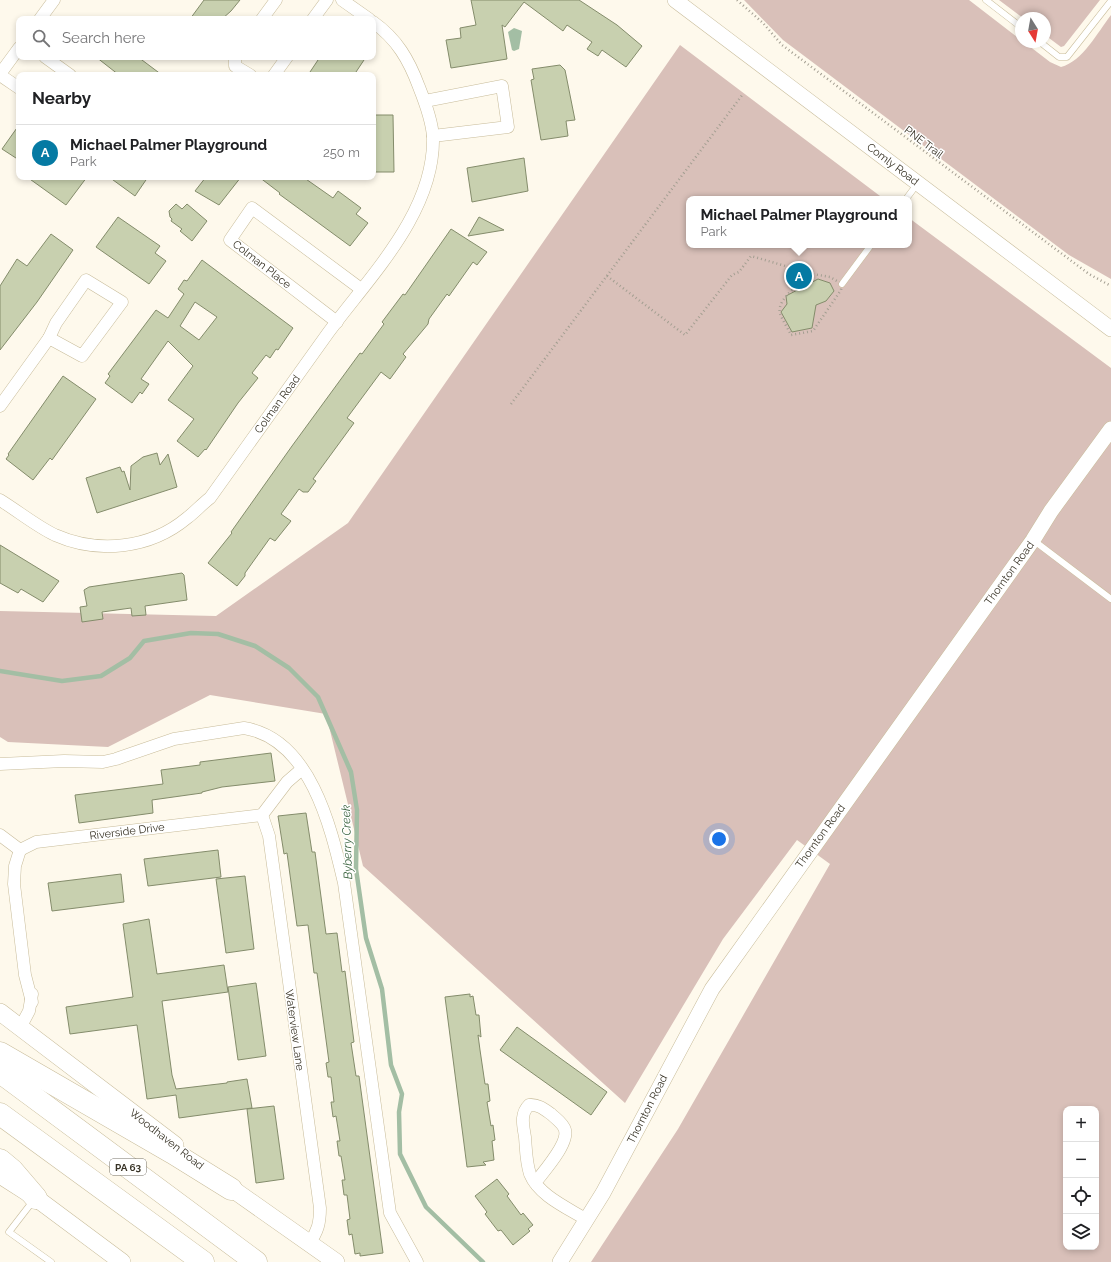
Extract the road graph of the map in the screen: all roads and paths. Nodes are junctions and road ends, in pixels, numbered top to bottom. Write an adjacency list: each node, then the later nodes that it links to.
1 (54, 0): 9 (street)
2 (276, 0): 10 (street)
3 (327, 0): 11 (street)
4 (342, 0): 12 (street)
5 (675, 0): 28 (street, Comly Road)
6 (737, 0): 34 (path, PNE Trail)
7 (986, 0): 13 (lane)
8 (1111, 1): 15 (lane)
9 (42, 16)
10 (264, 16)
11 (316, 16)
12 (365, 16)
13 (1015, 22)
14 (376, 24): 26 (street, Colman Road)
15 (1048, 48)
16 (16, 52): 23 (street)
17 (49, 60): 20 (street)
18 (235, 60): 21 (street)
19 (285, 60): 22 (street)
20 (66, 72)
21 (245, 72)
22 (276, 72)
23 (0, 74): 24 (street)
24 (16, 86)
25 (743, 94): 32 (path)
26 (425, 101): 27 (street, Colman Road); 27 (street)
27 (433, 136): 35 (street, Colman Road)
28 (918, 183): 29 (lane); 37 (street, Comly Road)
29 (908, 196)
30 (869, 248): 33 (lane)
31 (812, 274): 32 (path); 33 (path); 33 (path)
32 (607, 276): 39 (path)
33 (842, 284)
34 (1111, 286)
35 (361, 289): 36 (street, Colman Road); 36 (street, Colman Place)
36 (336, 322): 42 (street, Colman Road)
37 (1111, 329)
38 (49, 338): 38 (street); 40 (street)
39 (511, 404)
40 (0, 406)
41 (1111, 428): 43 (street, Thornton Road)
42 (0, 500)
43 (1033, 540): 44 (lane); 60 (street, Thornton Road)
44 (1111, 599)
45 (0, 764): 46 (street)
46 (302, 769): 47 (street); 67 (street)
47 (262, 815): 49 (street, Riverside Drive); 61 (street, Waterview Lane)
48 (0, 835): 49 (street)
49 (20, 850): 51 (street)
50 (0, 1012): 51 (main road, Woodhaven Road)
51 (20, 1028): 58 (main road, Woodhaven Road)
52 (0, 1053): 58 (highway)
53 (0, 1072): 65 (highway, PA 63)
54 (0, 1114): 64 (highway, PA 63)
55 (0, 1160): 59 (highway)
56 (0, 1175): 59 (main road)
57 (535, 1183): 57 (street); 60 (street)
58 (231, 1189): 61 (main road, Woodhaven Road)
59 (36, 1198): 62 (lane); 63 (main road)
60 (587, 1220): 68 (street, Thornton Road)
61 (309, 1243): 66 (main road, Woodhaven Road)
62 (51, 1262)
63 (122, 1262)
64 (203, 1262)
65 (256, 1262)
66 (336, 1262)
67 (417, 1262)
68 (560, 1262)

